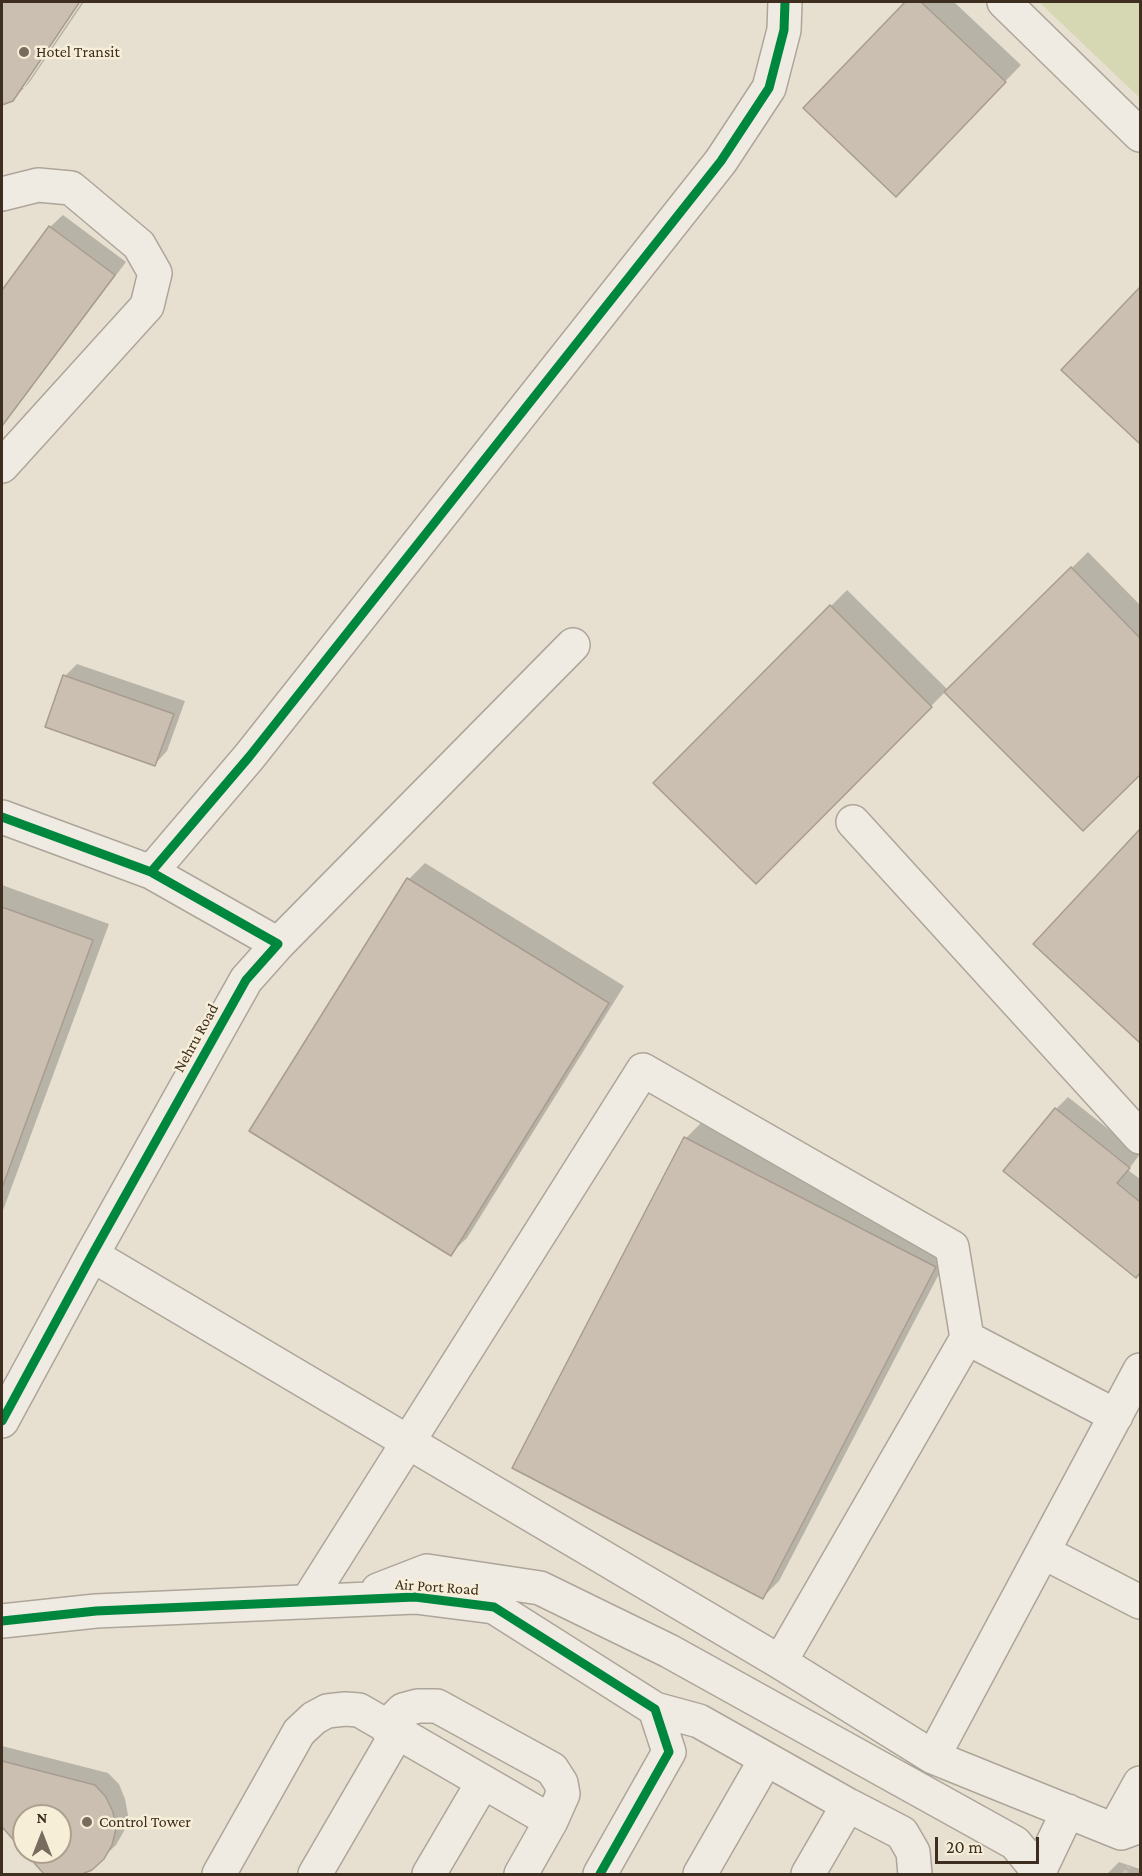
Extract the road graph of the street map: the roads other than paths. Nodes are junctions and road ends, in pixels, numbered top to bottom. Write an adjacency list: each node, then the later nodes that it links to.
1 (785, 2): 9 (street)
2 (1004, 2): 3 (street)
3 (1140, 135)
4 (2, 194): 5 (street)
5 (2, 466)
6 (573, 645): 10 (street, Nehru Road)
7 (2, 817): 9 (street)
8 (853, 822): 11 (street)
9 (151, 872): 10 (street)
10 (278, 944): 12 (street, Nehru Road)
11 (1140, 1137)
12 (92, 1255): 16 (street, Nehru Road); 17 (street)
13 (967, 1338): 15 (street); 17 (street); 23 (street)
14 (1140, 1370): 15 (street)
15 (1116, 1416): 18 (street)
16 (2, 1421)
17 (407, 1441): 20 (street); 23 (street)
18 (1043, 1552): 21 (street); 26 (street)
19 (351, 1600): 20 (street, Air Port Road); 24 (street, Air Port Road); 34 (street)
20 (307, 1602): 22 (street, Air Port Road)
21 (1140, 1602)
22 (2, 1621)
23 (780, 1662): 26 (street)
24 (655, 1709): 27 (street, Air Port Road); 39 (street)
25 (392, 1730): 28 (street); 32 (street); 35 (street); 36 (street)
26 (933, 1757): 31 (street)
27 (766, 1759): 30 (street, Air Port Road); 40 (street)
28 (483, 1782): 32 (street); 37 (street)
29 (1140, 1783): 33 (street)
30 (848, 1805): 41 (street); 42 (street, Air Port Road)
31 (1068, 1811): 33 (street); 34 (street)
32 (551, 1821): 38 (street)
33 (1127, 1828)
34 (1039, 1873)
35 (219, 1875)
36 (315, 1875)
37 (429, 1875)
38 (521, 1875)
39 (600, 1875)
40 (700, 1875)
41 (808, 1875)
42 (915, 1875)

